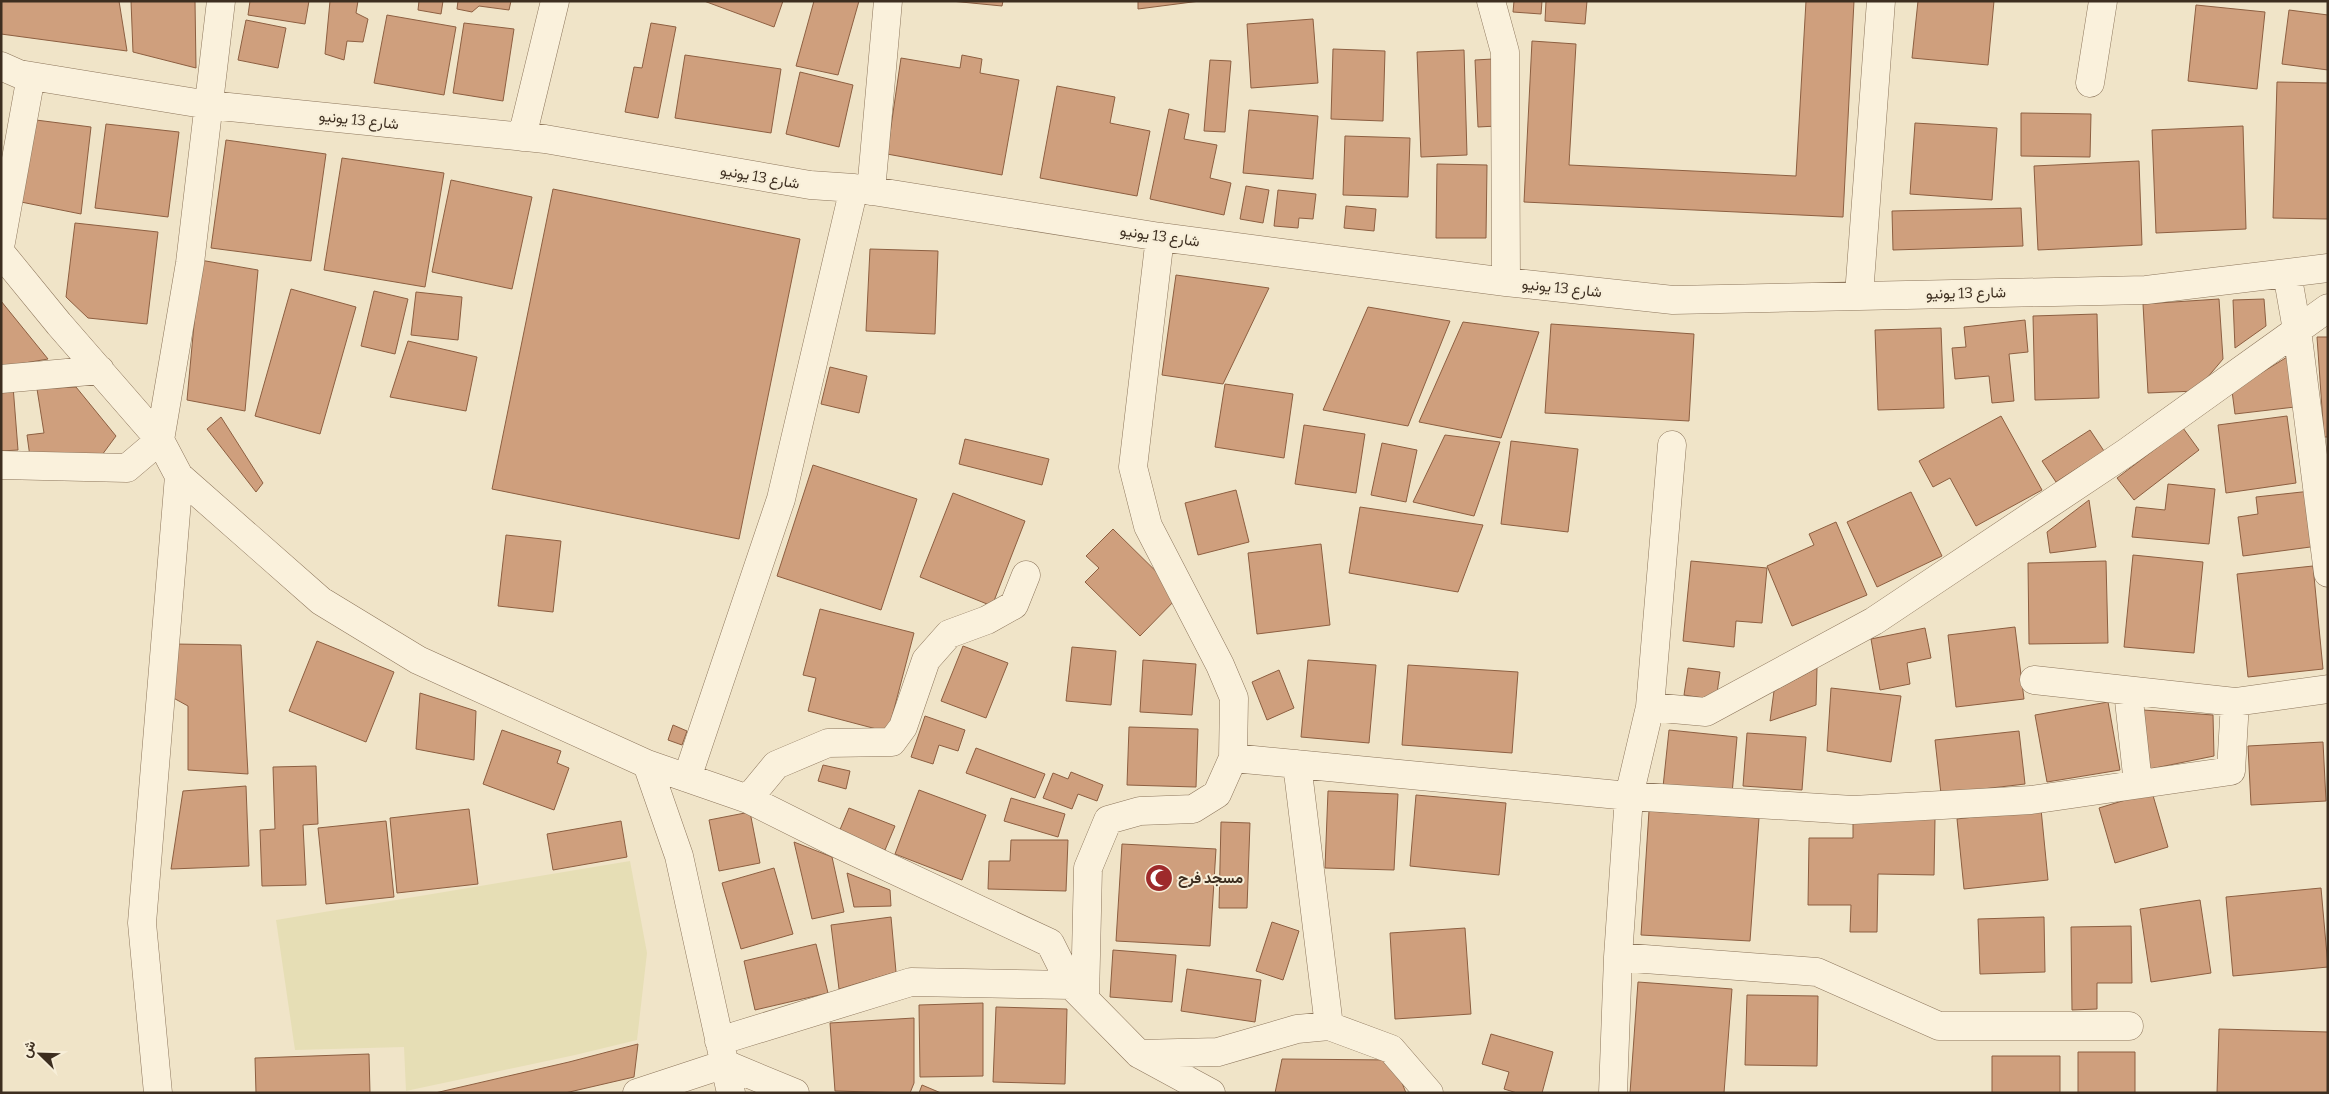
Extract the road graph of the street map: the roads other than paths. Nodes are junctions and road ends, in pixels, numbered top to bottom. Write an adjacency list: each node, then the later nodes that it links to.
1 (221, 1): 10 (street)
2 (555, 1): 11 (street)
3 (888, 1): 12 (street)
4 (1491, 1): 18 (street)
5 (1881, 1): 19 (street)
6 (2103, 1): 9 (street)
7 (1, 66): 8 (street, شارع 13 يونيو)
8 (31, 76): 10 (street, شارع 13 يونيو); 14 (street)
9 (2090, 83)
10 (209, 105): 11 (street, شارع 13 يونيو); 24 (street)
11 (522, 137): 12 (street, شارع 13 يونيو)
12 (862, 190): 13 (street, شارع 13 يونيو); 38 (street)
13 (1160, 237): 18 (street, شارع 13 يونيو); 35 (street)
14 (1, 242)
15 (1, 252): 22 (street)
16 (2328, 268): 17 (street, شارع 13 يونيو)
17 (2287, 273): 19 (street, شارع 13 يونيو); 21 (street)
18 (1506, 282): 19 (street, شارع 13 يونيو)
19 (1859, 295)
20 (2328, 308): 21 (street)
21 (2297, 330): 28 (street); 34 (street)
22 (100, 370): 23 (street); 24 (street)
23 (1, 379)
24 (160, 440): 26 (street); 27 (street)
25 (1672, 445): 34 (street)
26 (1, 465)
27 (179, 476): 36 (street); 48 (street)
28 (2328, 573)
29 (1026, 574): 41 (street)
30 (2034, 680): 32 (street)
31 (2328, 689): 33 (street)
32 (2128, 691): 33 (street); 39 (street)
33 (2235, 702): 39 (street)
34 (1650, 707): 40 (street)
35 (1233, 758): 37 (street); 43 (street)
36 (647, 764): 38 (street); 46 (street)
37 (1297, 764): 40 (street); 44 (street)
38 (687, 778): 41 (street)
39 (2138, 784): 40 (street)
40 (1629, 796): 42 (street)
41 (748, 799): 43 (street)
42 (1618, 957): 45 (street); 54 (street)
43 (1078, 992): 46 (street); 47 (street)
44 (1329, 1026): 47 (street); 53 (street)
45 (2129, 1026)
46 (722, 1052): 49 (street); 50 (street); 51 (street)
47 (1139, 1054): 52 (street)
48 (158, 1093)
49 (636, 1093)
50 (731, 1093)
51 (795, 1093)
52 (1211, 1093)
53 (1429, 1093)
54 (1614, 1093)

